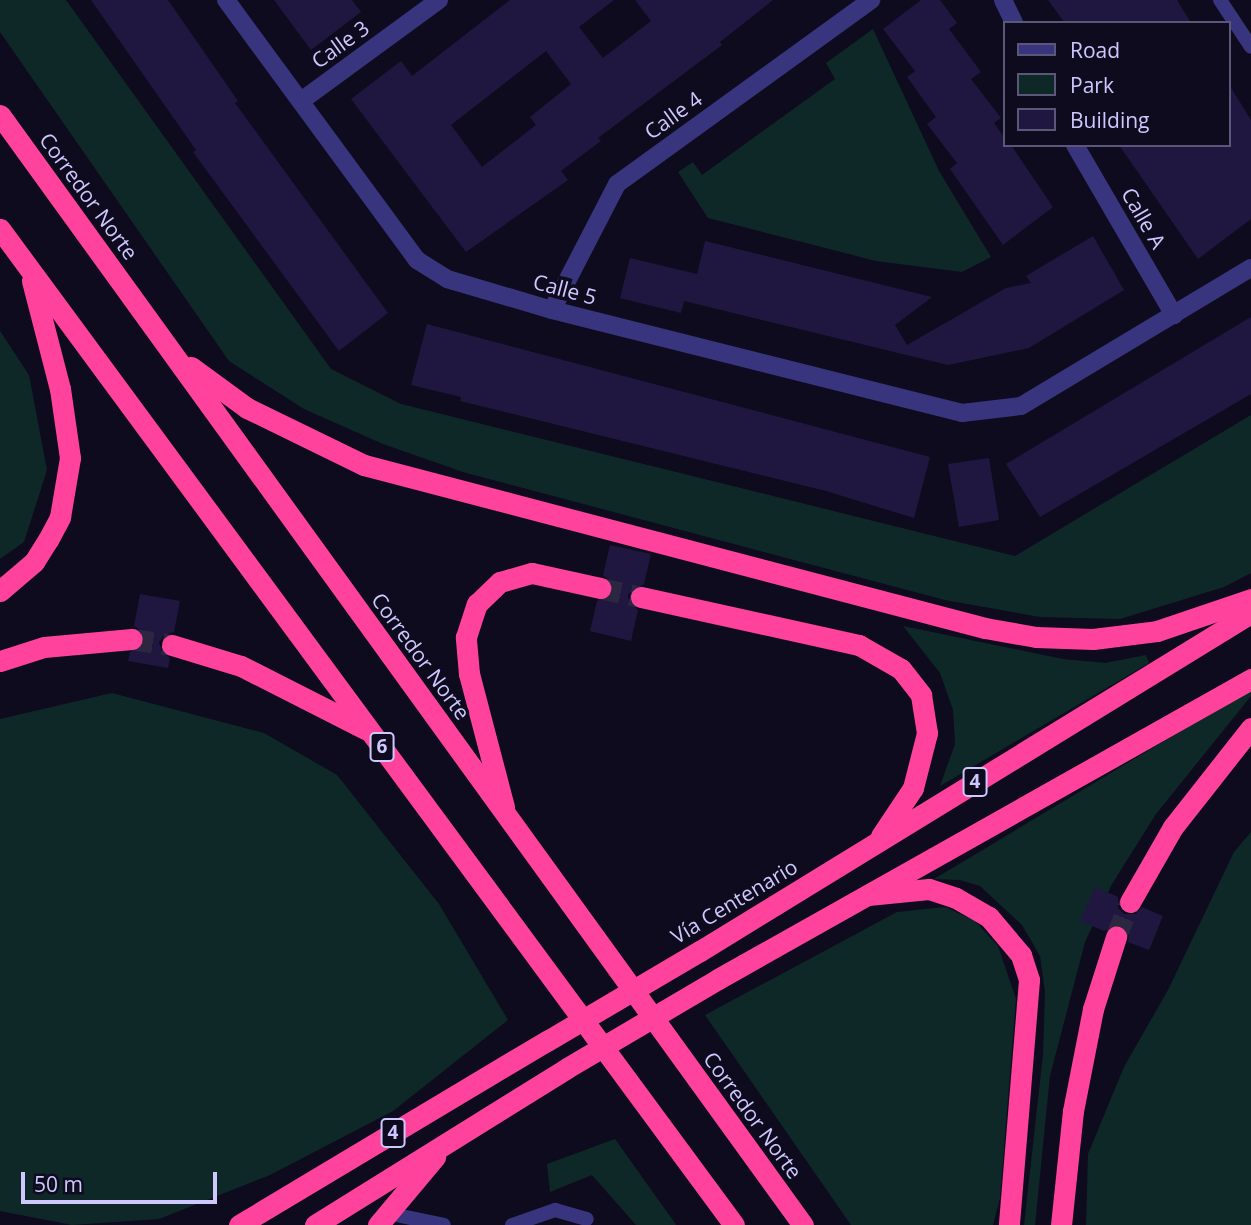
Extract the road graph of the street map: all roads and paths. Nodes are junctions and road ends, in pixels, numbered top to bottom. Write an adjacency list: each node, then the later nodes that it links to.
1 (226, 0): 8 (street, Calle 5)
2 (439, 0): 8 (street, Calle 3)
3 (872, 0): 14 (street, Calle 4)
4 (1003, 0): 6 (street)
5 (1220, 0): 7 (lane)
6 (1013, 21)
7 (1251, 47)
8 (301, 101): 14 (street, Calle 5)
9 (0, 115): 16 (highway, Corredor Norte)
10 (1076, 147): 15 (street, Calle A)
11 (0, 229): 13 (highway, 6)
12 (1251, 268): 15 (street)
13 (29, 269): 18 (highway); 27 (highway, 6)
14 (552, 310): 15 (street, Calle 5)
15 (1174, 314)
16 (177, 357): 20 (highway); 28 (highway, Corredor Norte)
17 (600, 588): 28 (highway)
18 (0, 590)
19 (641, 597): 29 (highway)
20 (1251, 599)
21 (1251, 613): 29 (highway, Vía Centenario / 4)
22 (132, 639): 24 (highway)
23 (172, 645): 27 (highway)
24 (0, 661)
25 (1251, 679): 30 (highway, 4)
26 (1251, 728): 31 (highway)
27 (371, 732): 42 (highway, 6)
28 (507, 819): 34 (highway, Corredor Norte)
29 (877, 842): 37 (highway, Vía Centenario / 4, bridge)
30 (859, 895): 33 (highway, 4, bridge); 45 (highway)
31 (1130, 902)
32 (1116, 937): 46 (highway)
33 (448, 1142): 35 (highway); 39 (highway, 4)
34 (781, 1195): 43 (highway, Corredor Norte); 44 (highway)
35 (382, 1219): 40 (lane)
36 (587, 1219): 41 (lane)
37 (247, 1220): 38 (highway, Vía Centenario)
38 (225, 1225)
39 (315, 1225)
40 (444, 1225)
41 (512, 1225)
42 (734, 1225)
43 (803, 1225)
44 (819, 1225)
45 (1009, 1225)
46 (1061, 1225)

